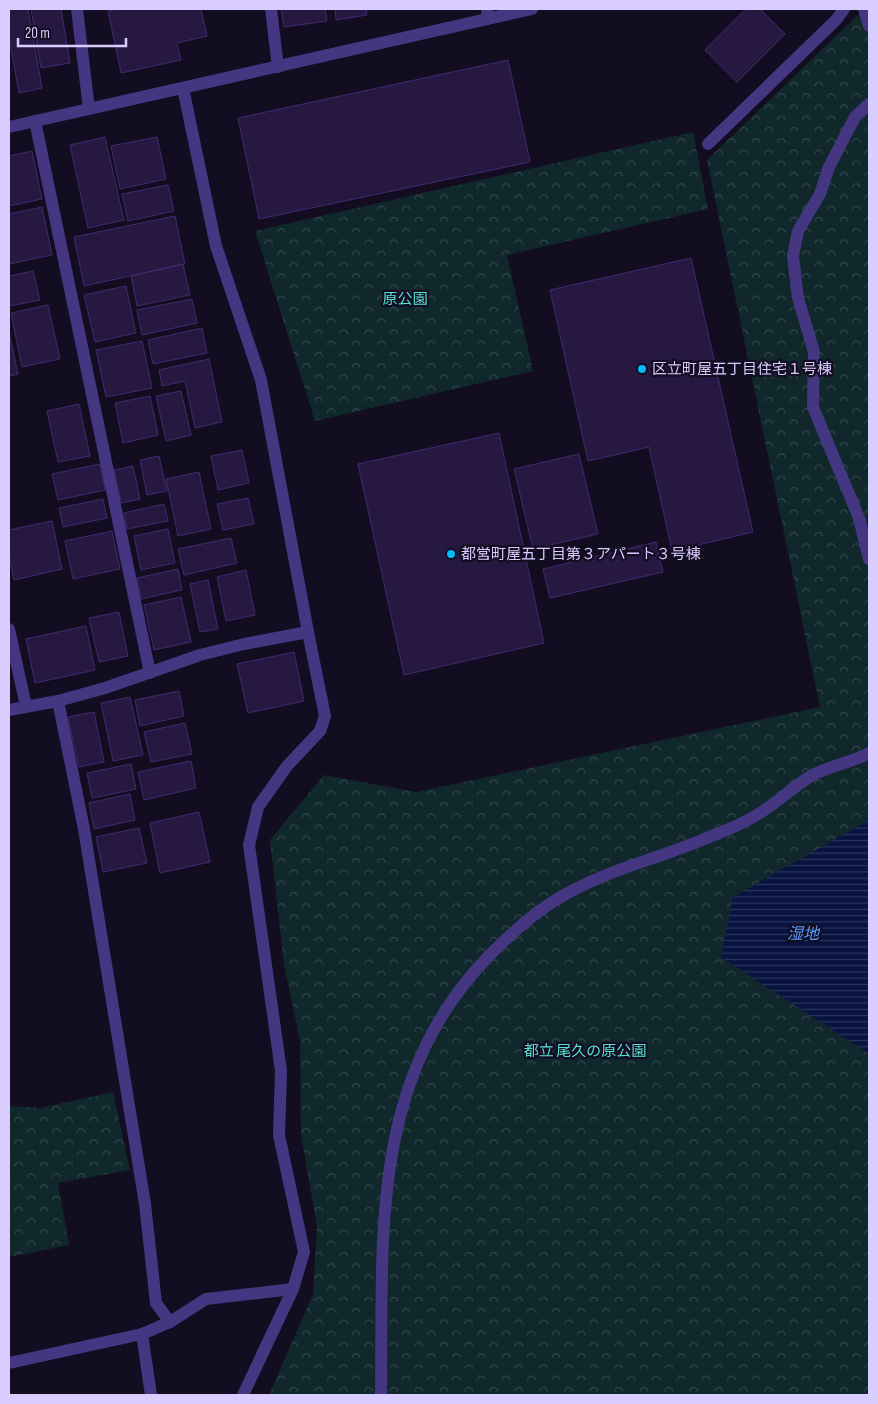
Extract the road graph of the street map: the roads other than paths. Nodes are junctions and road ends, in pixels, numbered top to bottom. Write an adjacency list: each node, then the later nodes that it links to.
1 (77, 9): 11 (street)
2 (271, 9): 8 (street)
3 (532, 9): 6 (street)
4 (844, 9): 14 (street)
5 (864, 9): 7 (street)
6 (487, 14): 8 (street)
7 (869, 26)
8 (278, 67): 9 (street)
9 (182, 88): 11 (street); 18 (street)
10 (869, 104): 15 (street)
11 (89, 109): 12 (street)
12 (35, 121): 13 (street); 19 (street)
13 (9, 127)
14 (708, 144)
15 (867, 539): 16 (street)
16 (869, 559)
17 (9, 629): 21 (street)
18 (308, 632): 19 (street); 24 (street)
19 (150, 673): 20 (street)
20 (58, 701): 21 (street); 25 (street)
21 (26, 706): 22 (street)
22 (9, 710)
23 (869, 753): 30 (street)
24 (293, 1289): 25 (street); 29 (street)
25 (170, 1322): 26 (street)
26 (142, 1334): 27 (street); 28 (street)
27 (9, 1363)
28 (151, 1395)
29 (242, 1395)
30 (381, 1395)

